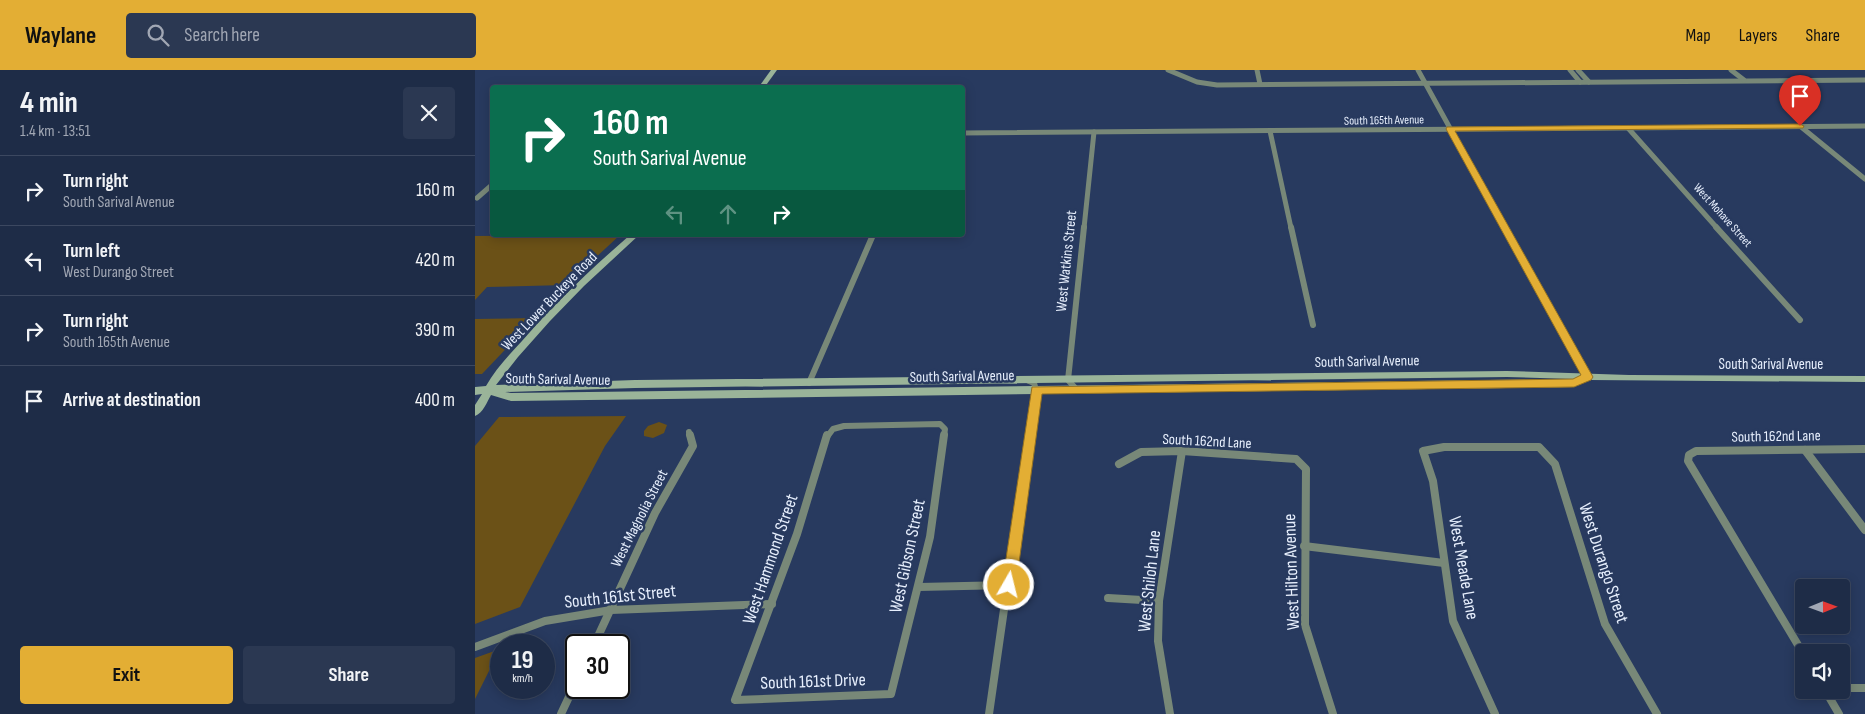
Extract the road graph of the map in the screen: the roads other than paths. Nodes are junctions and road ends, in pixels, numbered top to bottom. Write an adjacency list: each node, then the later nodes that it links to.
1 (774, 70): 14 (main road)
2 (1168, 70): 13 (street)
3 (1257, 70): 13 (street)
4 (1418, 70): 12 (street)
5 (1731, 70): 9 (street)
6 (1572, 72): 7 (street); 10 (street)
7 (1580, 72): 11 (street)
8 (1865, 80): 9 (street)
9 (1744, 81): 11 (street)
10 (1580, 82): 11 (street); 12 (street)
11 (1589, 82)
12 (1425, 83): 13 (street); 18 (street)
13 (1260, 84)
14 (763, 85)
15 (1800, 126): 16 (street, South 165th Avenue); 17 (street, South 165th Avenue); 22 (street)
16 (1865, 126)
17 (1628, 128): 18 (street, South 165th Avenue); 27 (street, West Mohave Street)
18 (1449, 129): 19 (street, South 165th Avenue); 29 (street)
19 (1270, 131): 20 (street, South 165th Avenue); 28 (street)
20 (1094, 132): 21 (street, South 165th Avenue); 31 (street, West Watkins Street)
21 (965, 133)
22 (1865, 179)
23 (490, 187): 24 (street)
24 (477, 198)
25 (633, 237): 37 (main road, West Lower Buckeye Road)
26 (872, 237): 33 (street)
27 (1800, 320)
28 (1313, 324)
29 (1587, 377): 30 (main road, South Sarival Avenue); 31 (main road, South Sarival Avenue); 35 (main road, South Sarival Avenue)
30 (1865, 379)
31 (1067, 380): 32 (main road, South Sarival Avenue); 35 (street)
32 (1029, 381): 33 (main road, South Sarival Avenue); 34 (street)
33 (807, 388): 34 (main road, South Sarival Avenue); 37 (main road, South Sarival Avenue)
34 (1036, 390): 35 (main road, South Sarival Avenue); 51 (street)
35 (1077, 390)
36 (475, 391): 37 (main road, South Sarival Avenue)
37 (487, 391): 38 (main road); 39 (main road)
38 (475, 399)
39 (475, 412)
40 (941, 424): 52 (street, West Gibson Street); 55 (street, West Hammond Street)
41 (689, 432): 56 (street, West Magnolia Street)
42 (1865, 449): 43 (street, South 162nd Lane)
43 (1805, 450): 48 (street); 58 (street, South 162nd Lane)
44 (1182, 451): 46 (street, South 162nd Lane); 47 (street, South 162nd Lane); 54 (street, West Shiloh Lane)
45 (1423, 451): 50 (street, West Meade Lane); 71 (street, West Durango Street)
46 (1296, 459): 49 (street, West Hilton Avenue)
47 (1119, 464)
48 (1865, 530)
49 (1304, 546): 50 (street); 69 (street, West Hilton Avenue)
50 (1444, 563): 70 (street, West Meade Lane)
51 (1009, 585): 52 (street); 67 (street)
52 (919, 587): 62 (street, West Gibson Street)
53 (1108, 598): 54 (street)
54 (1159, 602): 68 (street, West Shiloh Lane)
55 (772, 604): 56 (street, South 161st Street); 65 (street, West Hammond Street)
56 (611, 610): 57 (street, West Magnolia Street); 59 (street, South 161st Street)
57 (599, 634)
58 (1797, 644)
59 (475, 646)
60 (1850, 688): 61 (street)
61 (1865, 688)
62 (891, 694): 65 (street, South 161st Drive)
63 (568, 699): 66 (street)
64 (1830, 699): 72 (street)
65 (735, 700)
66 (561, 714)
67 (989, 714)
68 (1171, 714)
69 (1333, 714)
70 (1495, 714)
71 (1657, 714)
72 (1839, 714)

